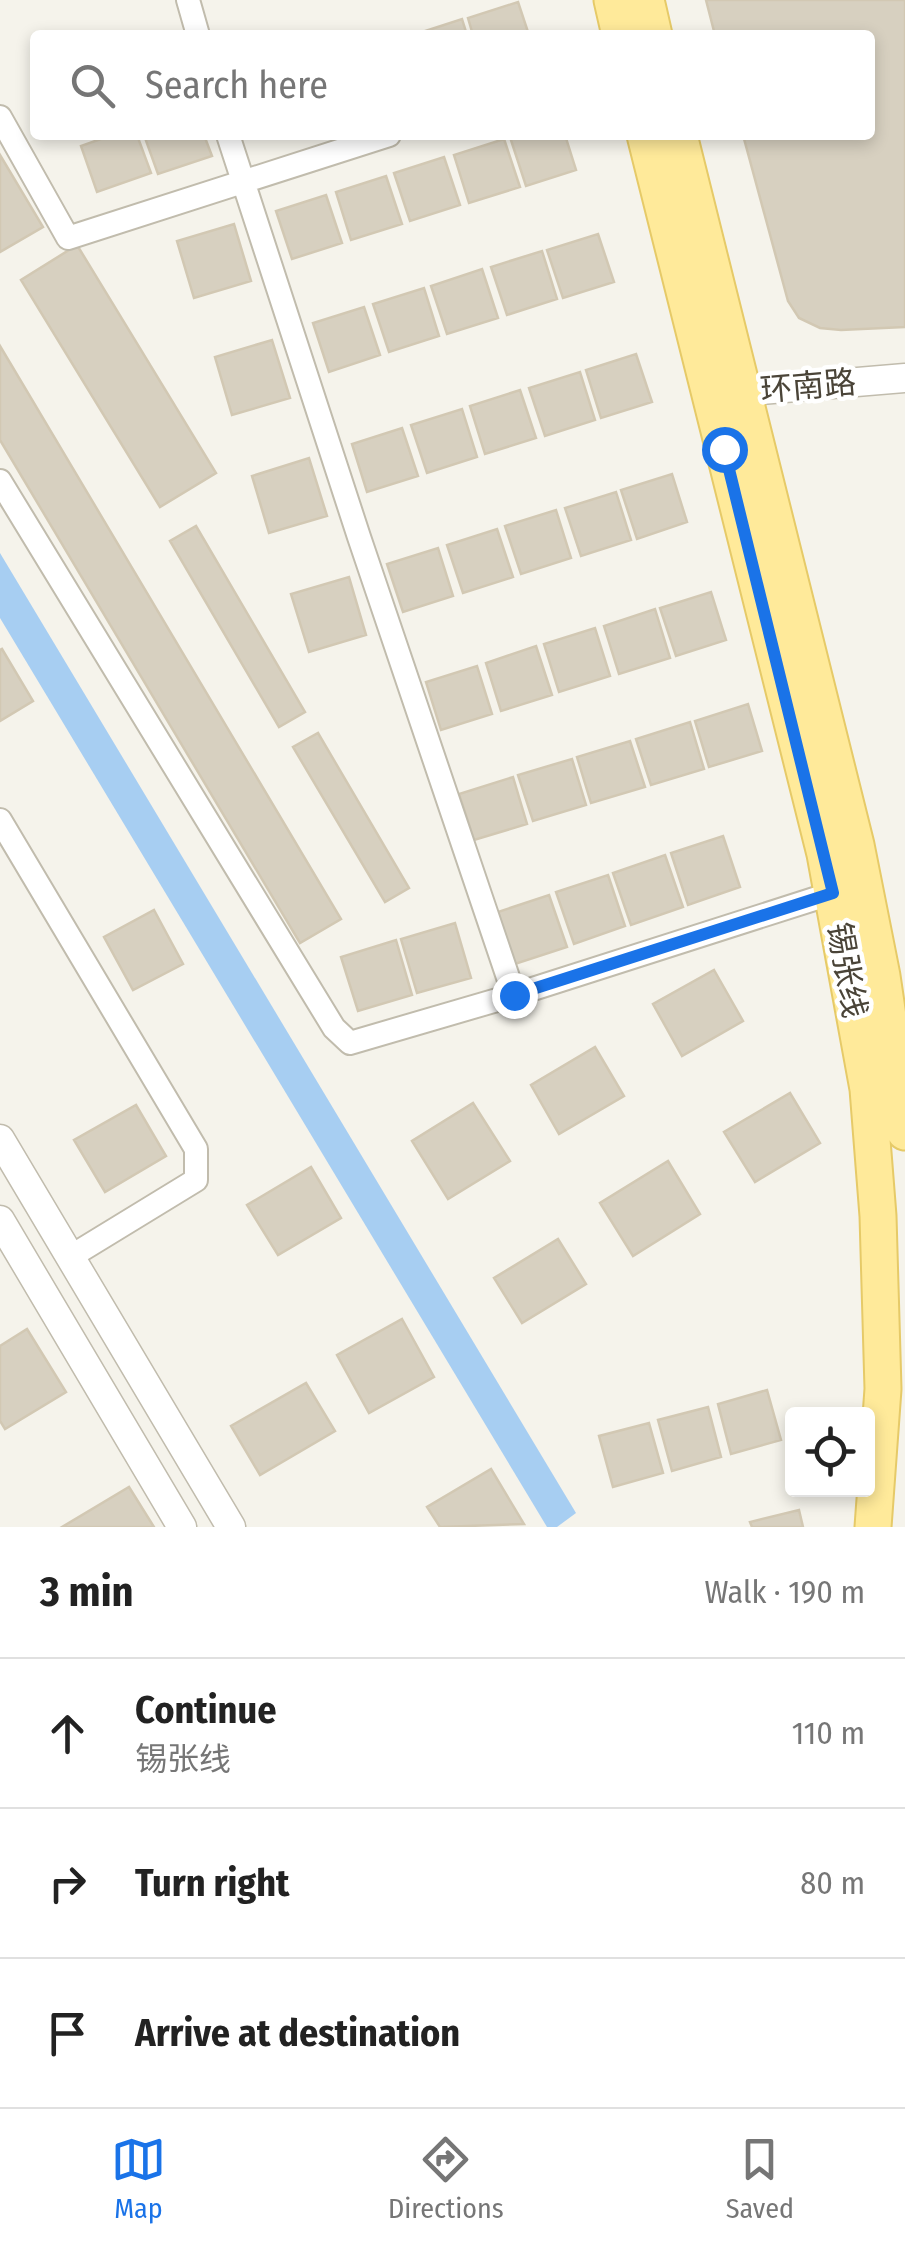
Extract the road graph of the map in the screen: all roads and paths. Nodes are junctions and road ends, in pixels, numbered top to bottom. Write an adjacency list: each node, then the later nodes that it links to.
1 (188, 0): 4 (street)
2 (612, 0): 5 (main road)
3 (646, 0): 6 (main road)
4 (197, 30)
5 (619, 30)
6 (653, 30)
7 (0, 117): 12 (street)
8 (230, 140): 12 (street)
9 (373, 140): 12 (street)
10 (647, 140): 14 (main road, 锡张线)
11 (680, 140): 14 (main road, 锡张线)
12 (242, 180): 18 (street)
13 (905, 378): 14 (street, 环南路)
14 (727, 393): 17 (main road, 锡张线); 19 (main road, 锡张线)
15 (0, 481): 18 (street)
16 (0, 820): 22 (street)
17 (833, 893): 18 (street); 25 (main road, 锡张线)
18 (514, 995)
19 (905, 1132)
20 (0, 1138): 22 (street)
21 (0, 1220): 23 (street)
22 (70, 1257): 24 (street)
23 (182, 1527)
24 (231, 1527)
25 (873, 1527)

